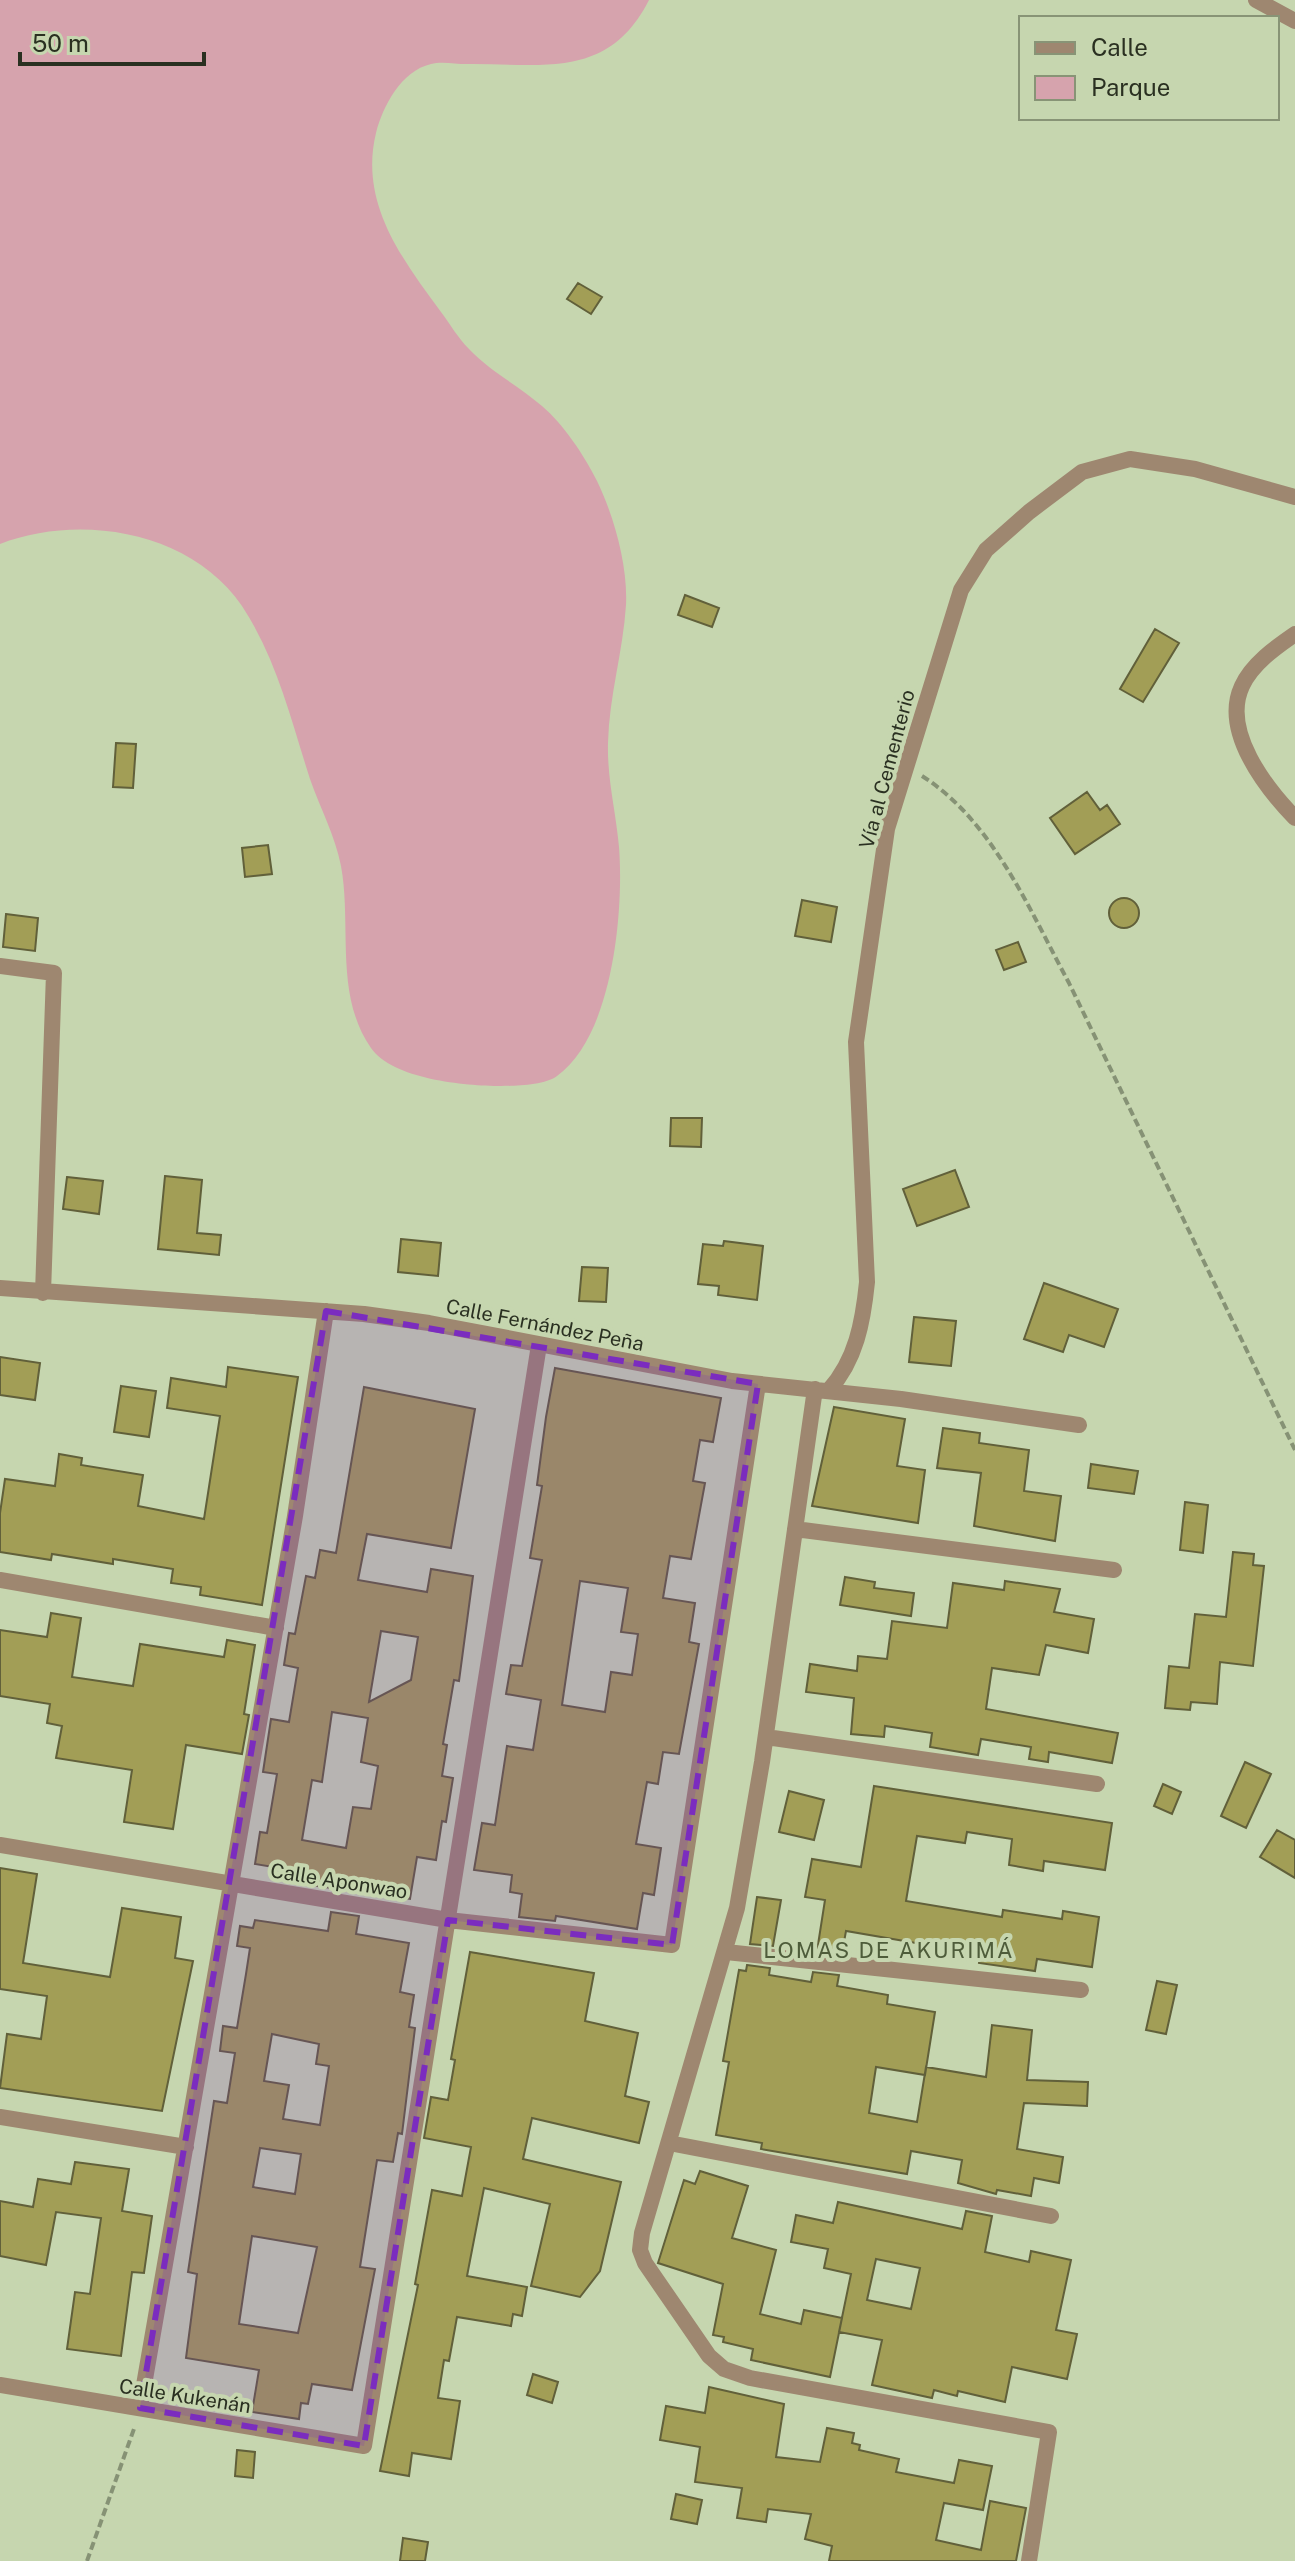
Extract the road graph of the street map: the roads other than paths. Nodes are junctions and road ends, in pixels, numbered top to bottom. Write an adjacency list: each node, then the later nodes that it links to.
1 (1256, 0): 2 (street)
2 (1295, 21)
3 (1295, 497): 12 (street, Vía al Cementerio)
4 (1295, 634): 5 (street)
5 (1295, 818)
6 (0, 966): 8 (street)
7 (0, 1288): 8 (street, Calle Fernández Peña)
8 (43, 1293): 9 (street, Calle Fernández Peña)
9 (326, 1311): 10 (street, Calle Fernández Peña); 17 (street)
10 (539, 1345): 11 (street, Calle Fernández Peña); 22 (street)
11 (758, 1384): 12 (street, Calle Fernández Peña); 22 (street, Calle Aponwao)
12 (822, 1389): 13 (street, Calle Fernández Peña); 14 (street)
13 (1079, 1425)
14 (795, 1529): 15 (street); 18 (street)
15 (1114, 1570)
16 (0, 1580): 17 (street)
17 (276, 1628): 21 (street)
18 (766, 1737): 19 (street); 23 (street)
19 (1097, 1784)
20 (0, 1845): 21 (street, Calle Aponwao)
21 (232, 1884): 22 (street, Calle Aponwao); 27 (street)
22 (448, 1920): 30 (street, Calle Kukenán)
23 (726, 1952): 24 (street); 26 (street)
24 (1081, 1990)
25 (0, 2117): 27 (street)
26 (669, 2143): 28 (street); 31 (street)
27 (186, 2147): 30 (street)
28 (1051, 2216)
29 (0, 2385): 30 (street, Calle Kukenán)
30 (140, 2408)
31 (1029, 2561)

